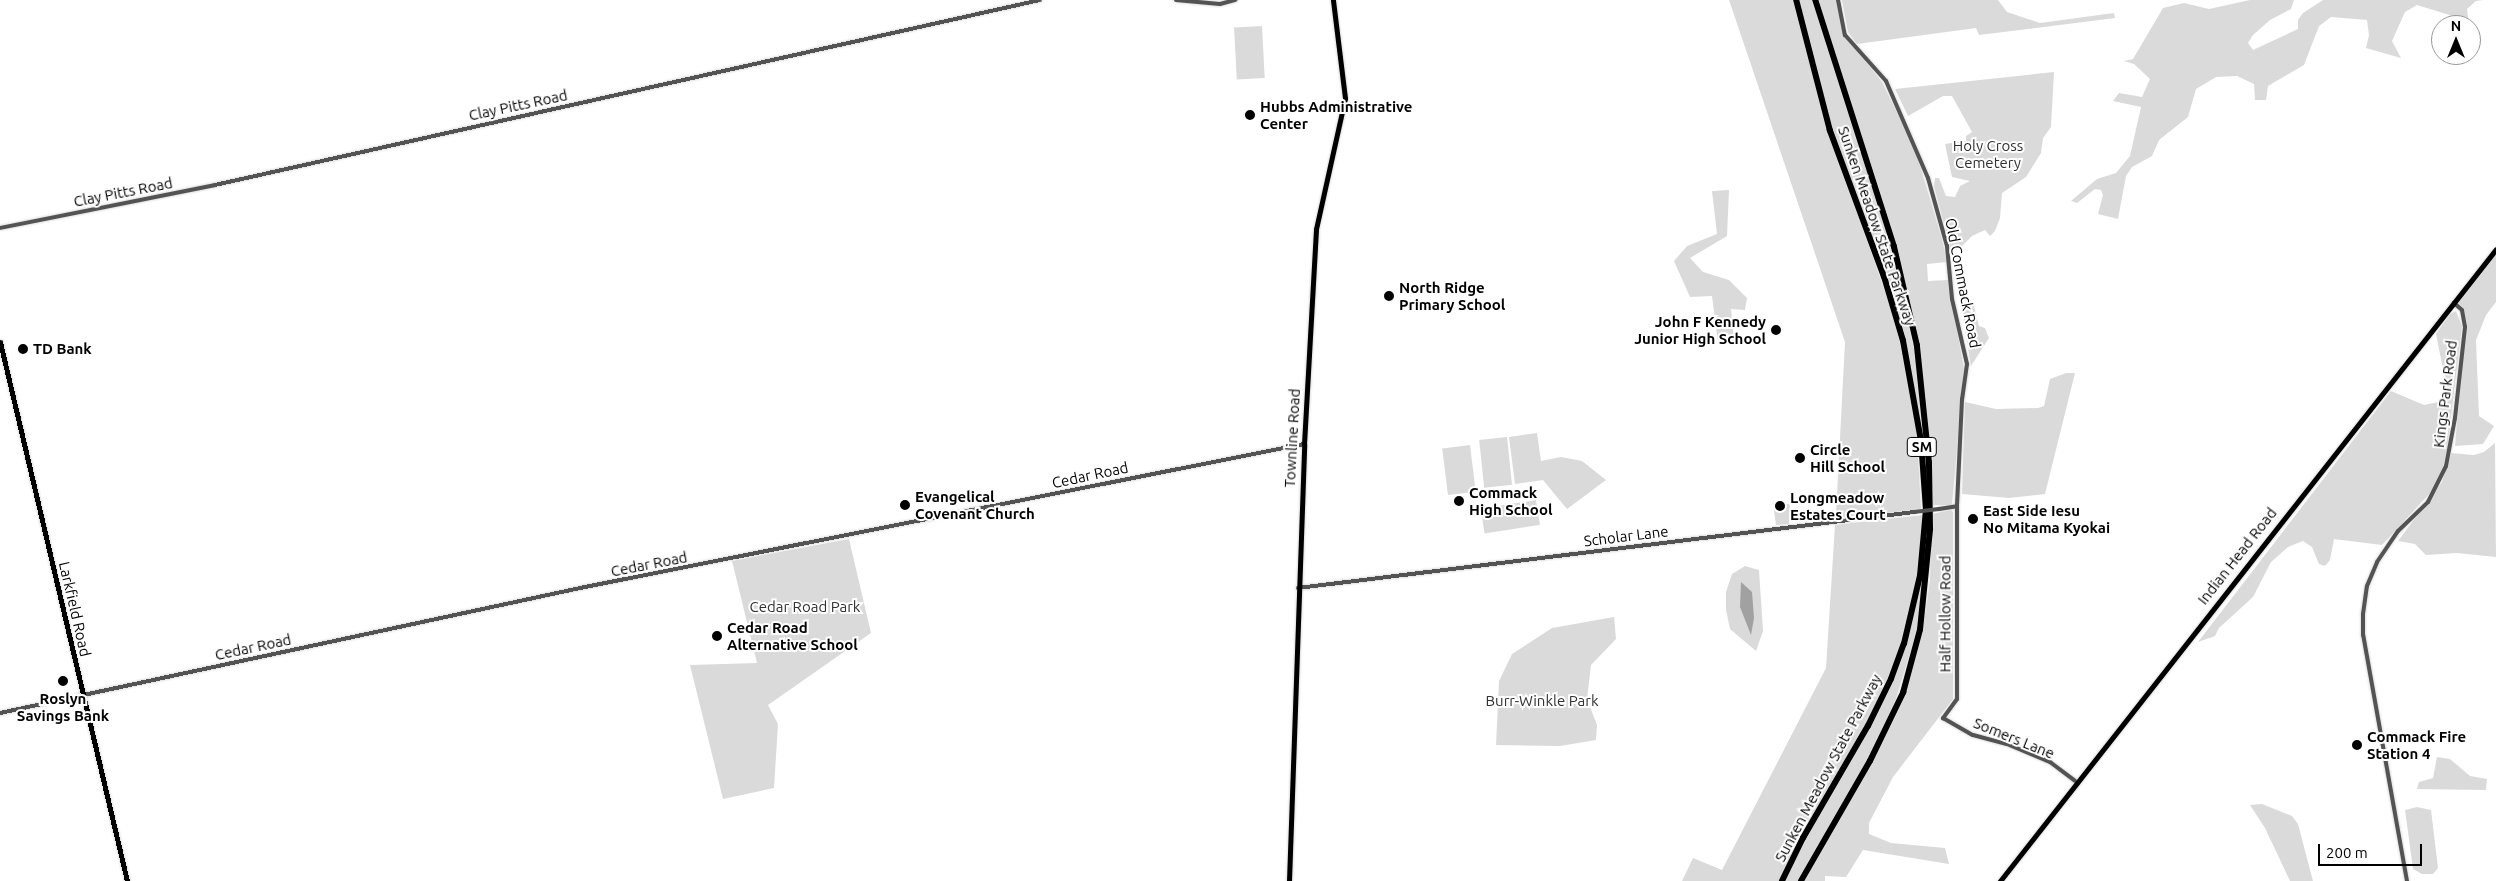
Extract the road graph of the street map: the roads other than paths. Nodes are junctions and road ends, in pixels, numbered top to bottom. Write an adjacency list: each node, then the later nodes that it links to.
1 (1040, 0): 8 (street, Clay Pitts Road)
2 (1176, 0): 3 (street)
3 (1235, 0)
4 (1333, 0): 12 (main road, Townline Road)
5 (1796, 0): 21 (highway, Sunken Meadow State Parkway / SM)
6 (1815, 0): 22 (highway, Sunken Meadow State Parkway / SM)
7 (1838, 0): 13 (street, Old Commack Road)
8 (0, 228)
9 (2496, 249): 10 (main road, Indian Head Road)
10 (2454, 303): 18 (main road, Indian Head Road); 24 (street, Kings Park Road)
11 (0, 342): 15 (main road, Larkfield Road)
12 (1304, 444): 14 (main road, Townline Road); 15 (street, Cedar Road)
13 (1957, 506): 14 (street, Scholar Lane, bridge); 17 (street, Half Hollow Road)
14 (1298, 588): 20 (main road, Townline Road)
15 (83, 694): 16 (street, Cedar Road); 19 (main road, Larkfield Road)
16 (0, 713)
17 (1943, 718): 18 (street, Somers Lane)
18 (2075, 781): 23 (main road, Indian Head Road)
19 (127, 881)
20 (1288, 881)
21 (1782, 881)
22 (1801, 881)
23 (2000, 881)
24 (2407, 881)

